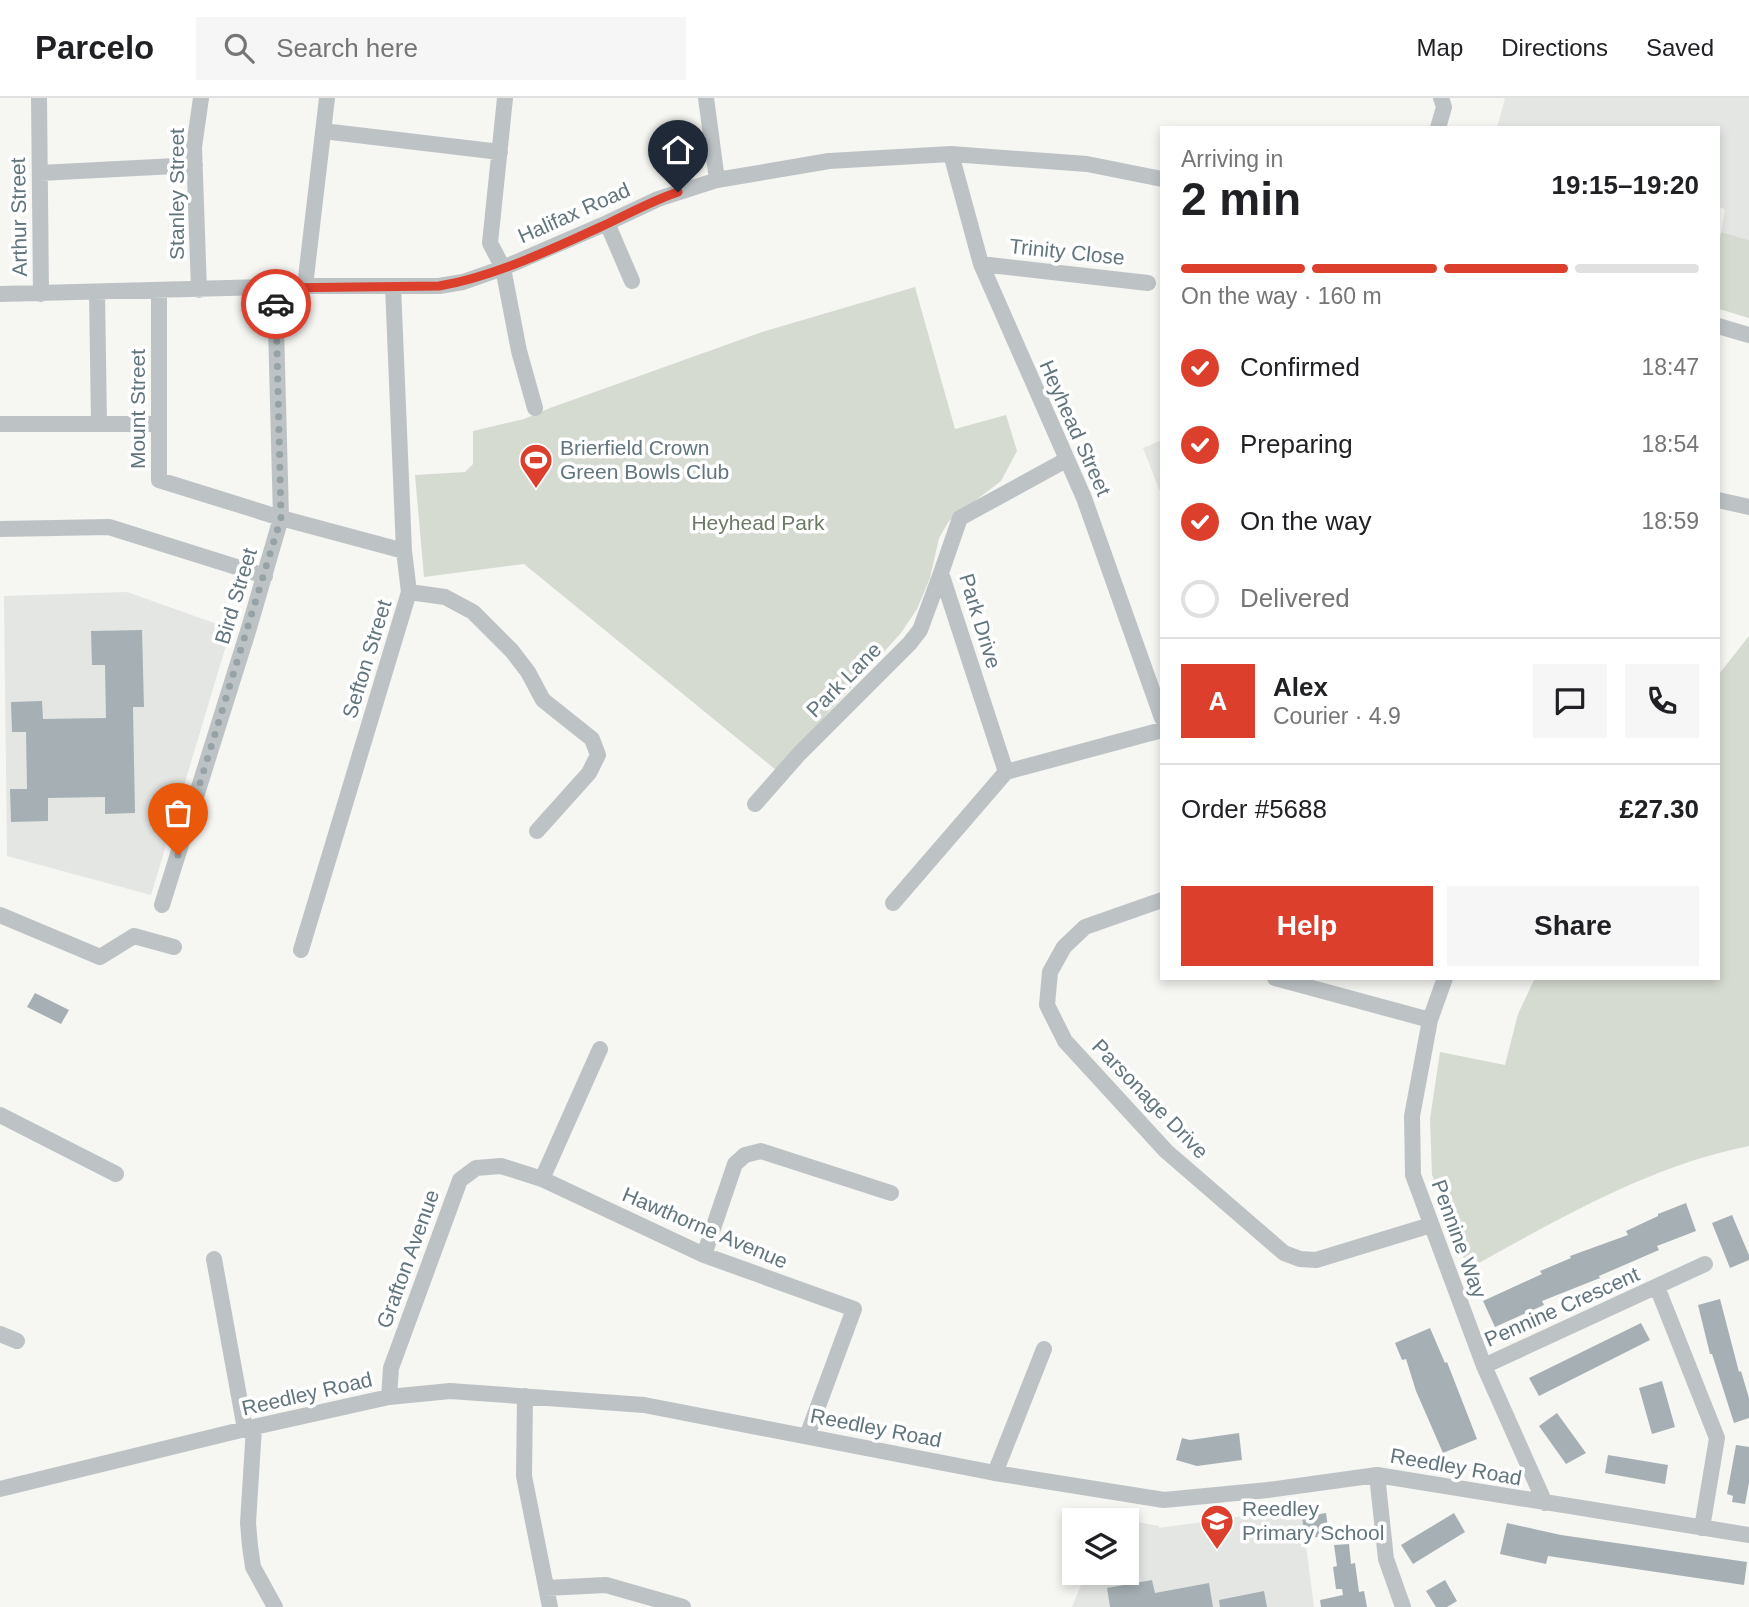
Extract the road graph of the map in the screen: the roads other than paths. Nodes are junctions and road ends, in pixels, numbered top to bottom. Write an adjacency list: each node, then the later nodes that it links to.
1 (39, 98): 12 (street, Arthur Street)
2 (201, 98): 11 (street, Stanley Street)
3 (327, 98): 8 (street)
4 (505, 98): 9 (street)
5 (707, 98): 14 (street)
6 (1441, 98): 7 (street)
7 (1439, 126)
8 (323, 131): 9 (street); 20 (street)
9 (500, 152): 17 (street)
10 (951, 154): 13 (street, Halifax Road); 14 (street, Halifax Road); 16 (street, Heyhead Street)
11 (195, 165): 12 (street); 23 (street, Stanley Street)
12 (40, 173): 26 (street, Arthur Street)
13 (1160, 179)
14 (717, 180): 15 (street, Halifax Road)
15 (607, 223): 17 (street, Halifax Road); 18 (street)
16 (981, 264): 19 (street, Trinity Close); 34 (street, Heyhead Street)
17 (503, 268): 21 (street, Halifax Road); 30 (street)
18 (632, 281)
19 (1148, 283)
20 (305, 286): 21 (street, Halifax Road); 22 (street, Halifax Road)
21 (393, 286): 39 (street, Sefton Street)
22 (275, 288): 23 (street, Halifax Road); 37 (street, Bird Street)
23 (199, 290): 24 (street, Halifax Road)
24 (159, 292): 25 (street, Halifax Road); 33 (street, Mount Street)
25 (97, 293): 26 (street, Halifax Road); 32 (street)
26 (41, 294): 27 (street, Halifax Road)
27 (0, 295)
28 (1720, 327): 29 (street)
29 (1749, 335)
30 (535, 408)
31 (0, 424): 32 (street)
32 (99, 424): 33 (street)
33 (157, 424): 37 (street, Mount Street)
34 (1066, 460): 40 (street, Park Drive); 43 (street, Heyhead Street)
35 (1720, 501): 36 (street)
36 (1749, 508)
37 (281, 518): 39 (street, Mount Street); 41 (street, Bird Street)
38 (0, 528): 41 (street)
39 (404, 551): 42 (street, Sefton Street)
40 (941, 573): 45 (street, Park Drive); 46 (street, Park Lane)
41 (265, 576): 50 (street, Bird Street)
42 (409, 592): 47 (street); 53 (street, Sefton Street)
43 (1160, 712)
44 (1160, 731): 45 (street)
45 (1006, 772): 49 (street)
46 (755, 804)
47 (537, 831)
48 (1160, 901): 62 (street, Parsonage Drive)
49 (892, 903)
50 (162, 905)
51 (0, 915): 52 (street)
52 (174, 947)
53 (301, 950)
54 (1282, 980): 56 (street)
55 (1444, 980): 56 (street, Pennine Way)
56 (1430, 1020): 62 (street, Pennine Way)
57 (600, 1049): 60 (street)
58 (0, 1115): 59 (street)
59 (116, 1174)
60 (542, 1179): 63 (street, Hawthorne Avenue); 72 (street, Grafton Avenue)
61 (891, 1193): 63 (street)
62 (1431, 1225): 70 (street, Pennine Way)
63 (704, 1255): 74 (street, Hawthorne Avenue)
64 (214, 1259): 73 (street)
65 (1705, 1264): 66 (street, Pennine Crescent)
66 (1657, 1287): 70 (street, Pennine Crescent); 79 (street, Pennine Crescent)
67 (0, 1334): 68 (street)
68 (17, 1341)
69 (1044, 1349): 75 (street)
70 (1484, 1366): 78 (street, Pennine Way)
71 (525, 1396): 72 (street, Reedley Road); 74 (street, Reedley Road); 81 (street)
72 (389, 1397): 73 (street, Reedley Road)
73 (250, 1428): 77 (street, Reedley Road); 82 (street)
74 (807, 1436): 75 (street, Reedley Road)
75 (995, 1472): 76 (street, Reedley Road)
76 (1377, 1475): 78 (street, Reedley Road); 85 (street)
77 (0, 1489)
78 (1545, 1503): 79 (street, Reedley Road)
79 (1702, 1528): 80 (street, Reedley Road)
80 (1749, 1535)
81 (547, 1588): 83 (street); 84 (street)
82 (275, 1607)
83 (550, 1607)
84 (682, 1607)
85 (1403, 1607)

